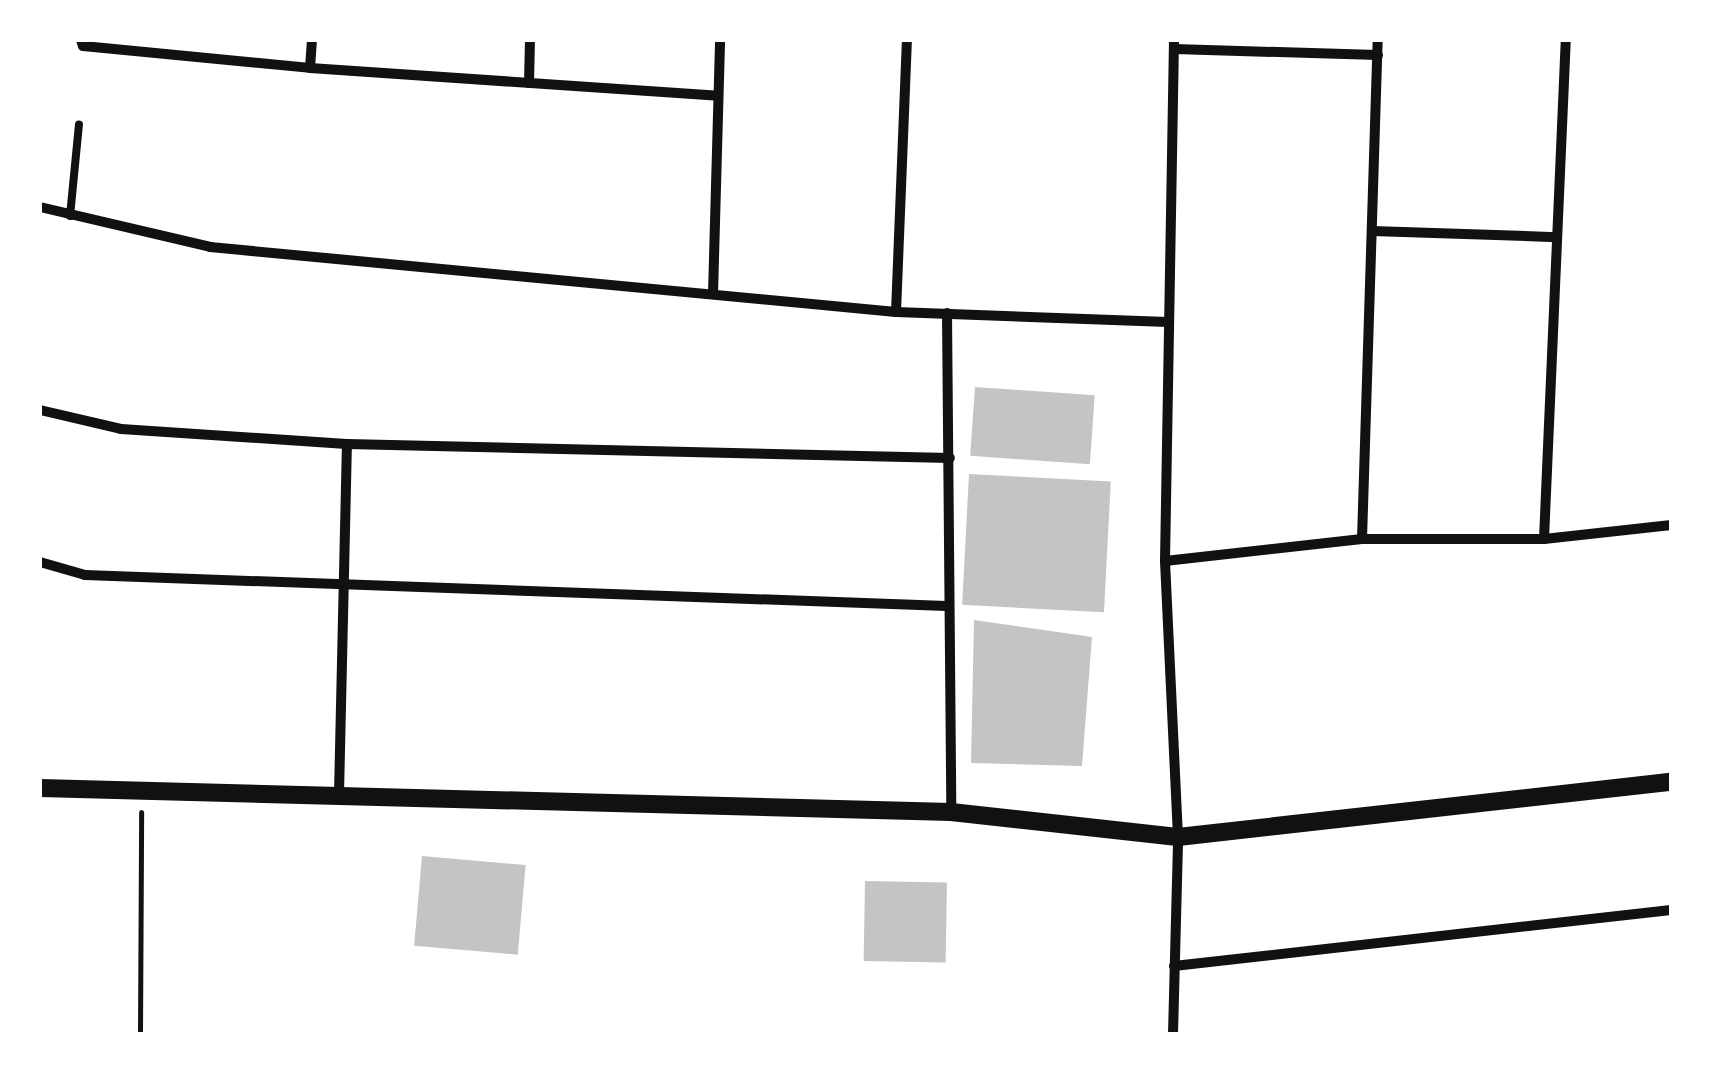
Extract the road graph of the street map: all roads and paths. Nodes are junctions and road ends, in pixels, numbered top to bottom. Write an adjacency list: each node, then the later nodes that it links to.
1 (81, 40): 10 (street)
2 (312, 40): 10 (street)
3 (530, 40): 11 (street)
4 (720, 40): 12 (street)
5 (907, 40): 19 (street)
6 (1378, 40): 9 (street)
7 (1566, 40): 17 (street)
8 (1174, 44): 9 (street); 21 (street)
9 (1378, 55): 16 (street)
10 (310, 68): 11 (street)
11 (529, 83): 12 (street)
12 (718, 96): 18 (street)
13 (80, 124): 15 (lane)
14 (40, 207): 15 (street)
15 (70, 216): 18 (street)
16 (1372, 232): 17 (street); 26 (street)
17 (1558, 236): 27 (street)
18 (713, 294): 19 (street)
19 (896, 312): 20 (street)
20 (948, 313): 21 (street); 24 (street)
21 (1168, 322): 28 (street)
22 (40, 410): 23 (street)
23 (347, 444): 24 (street); 30 (street)
24 (950, 458): 31 (street)
25 (1671, 525): 27 (street)
26 (1362, 539): 27 (street); 28 (street)
27 (1544, 539)
28 (1165, 561): 37 (street)
29 (40, 562): 30 (street)
30 (340, 586): 31 (street); 35 (street)
31 (946, 606): 36 (street)
32 (1671, 782): 37 (street)
33 (40, 788): 34 (street)
34 (142, 790): 35 (street); 40 (path)
35 (339, 794): 36 (street)
36 (951, 812): 37 (street)
37 (1178, 836): 39 (street)
38 (1671, 910): 39 (street)
39 (1174, 966): 41 (street)
40 (140, 1034)
41 (1173, 1034)

